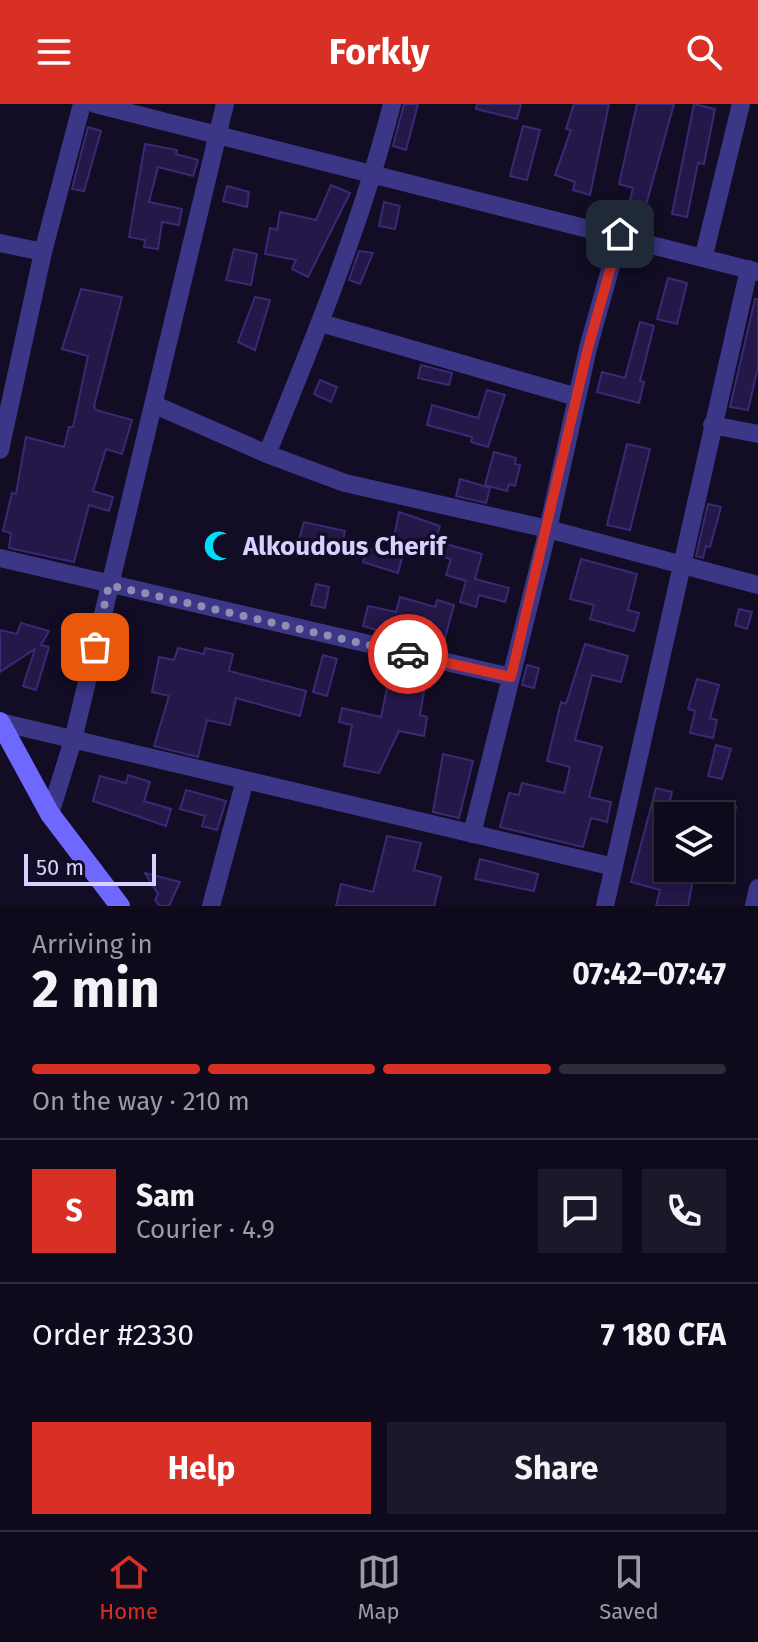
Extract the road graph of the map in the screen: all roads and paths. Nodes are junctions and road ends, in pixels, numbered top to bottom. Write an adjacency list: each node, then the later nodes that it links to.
1 (82, 104): 10 (street)
2 (95, 104): 6 (street)
3 (225, 104): 6 (street)
4 (392, 104): 7 (street)
5 (741, 104): 11 (street)
6 (217, 134): 7 (street); 15 (street)
7 (374, 176): 8 (street); 13 (street)
8 (620, 234): 11 (street); 14 (street)
9 (0, 243): 10 (street)
10 (43, 252): 18 (street)
11 (704, 255): 12 (street)
12 (753, 270): 16 (street)
13 (321, 323): 14 (street); 19 (street)
14 (577, 397): 20 (street)
15 (155, 405): 19 (street); 23 (street)
16 (712, 425): 17 (street); 22 (street)
17 (758, 434)
18 (0, 450)
19 (267, 454): 20 (street)
20 (548, 529): 22 (street); 25 (street)
21 (0, 558): 23 (street)
22 (680, 566): 24 (street); 31 (street)
23 (109, 585): 25 (street); 27 (street)
24 (758, 585)
25 (511, 677): 30 (street)
26 (0, 722): 27 (street); 29 (street)
27 (73, 740): 28 (street); 29 (street)
28 (245, 780): 30 (street); 34 (street)
29 (50, 814): 33 (street)
30 (472, 834): 31 (street)
31 (614, 867): 35 (street)
32 (758, 888): 36 (street)
33 (120, 906)
34 (211, 906)
35 (605, 906)
36 (754, 906)

